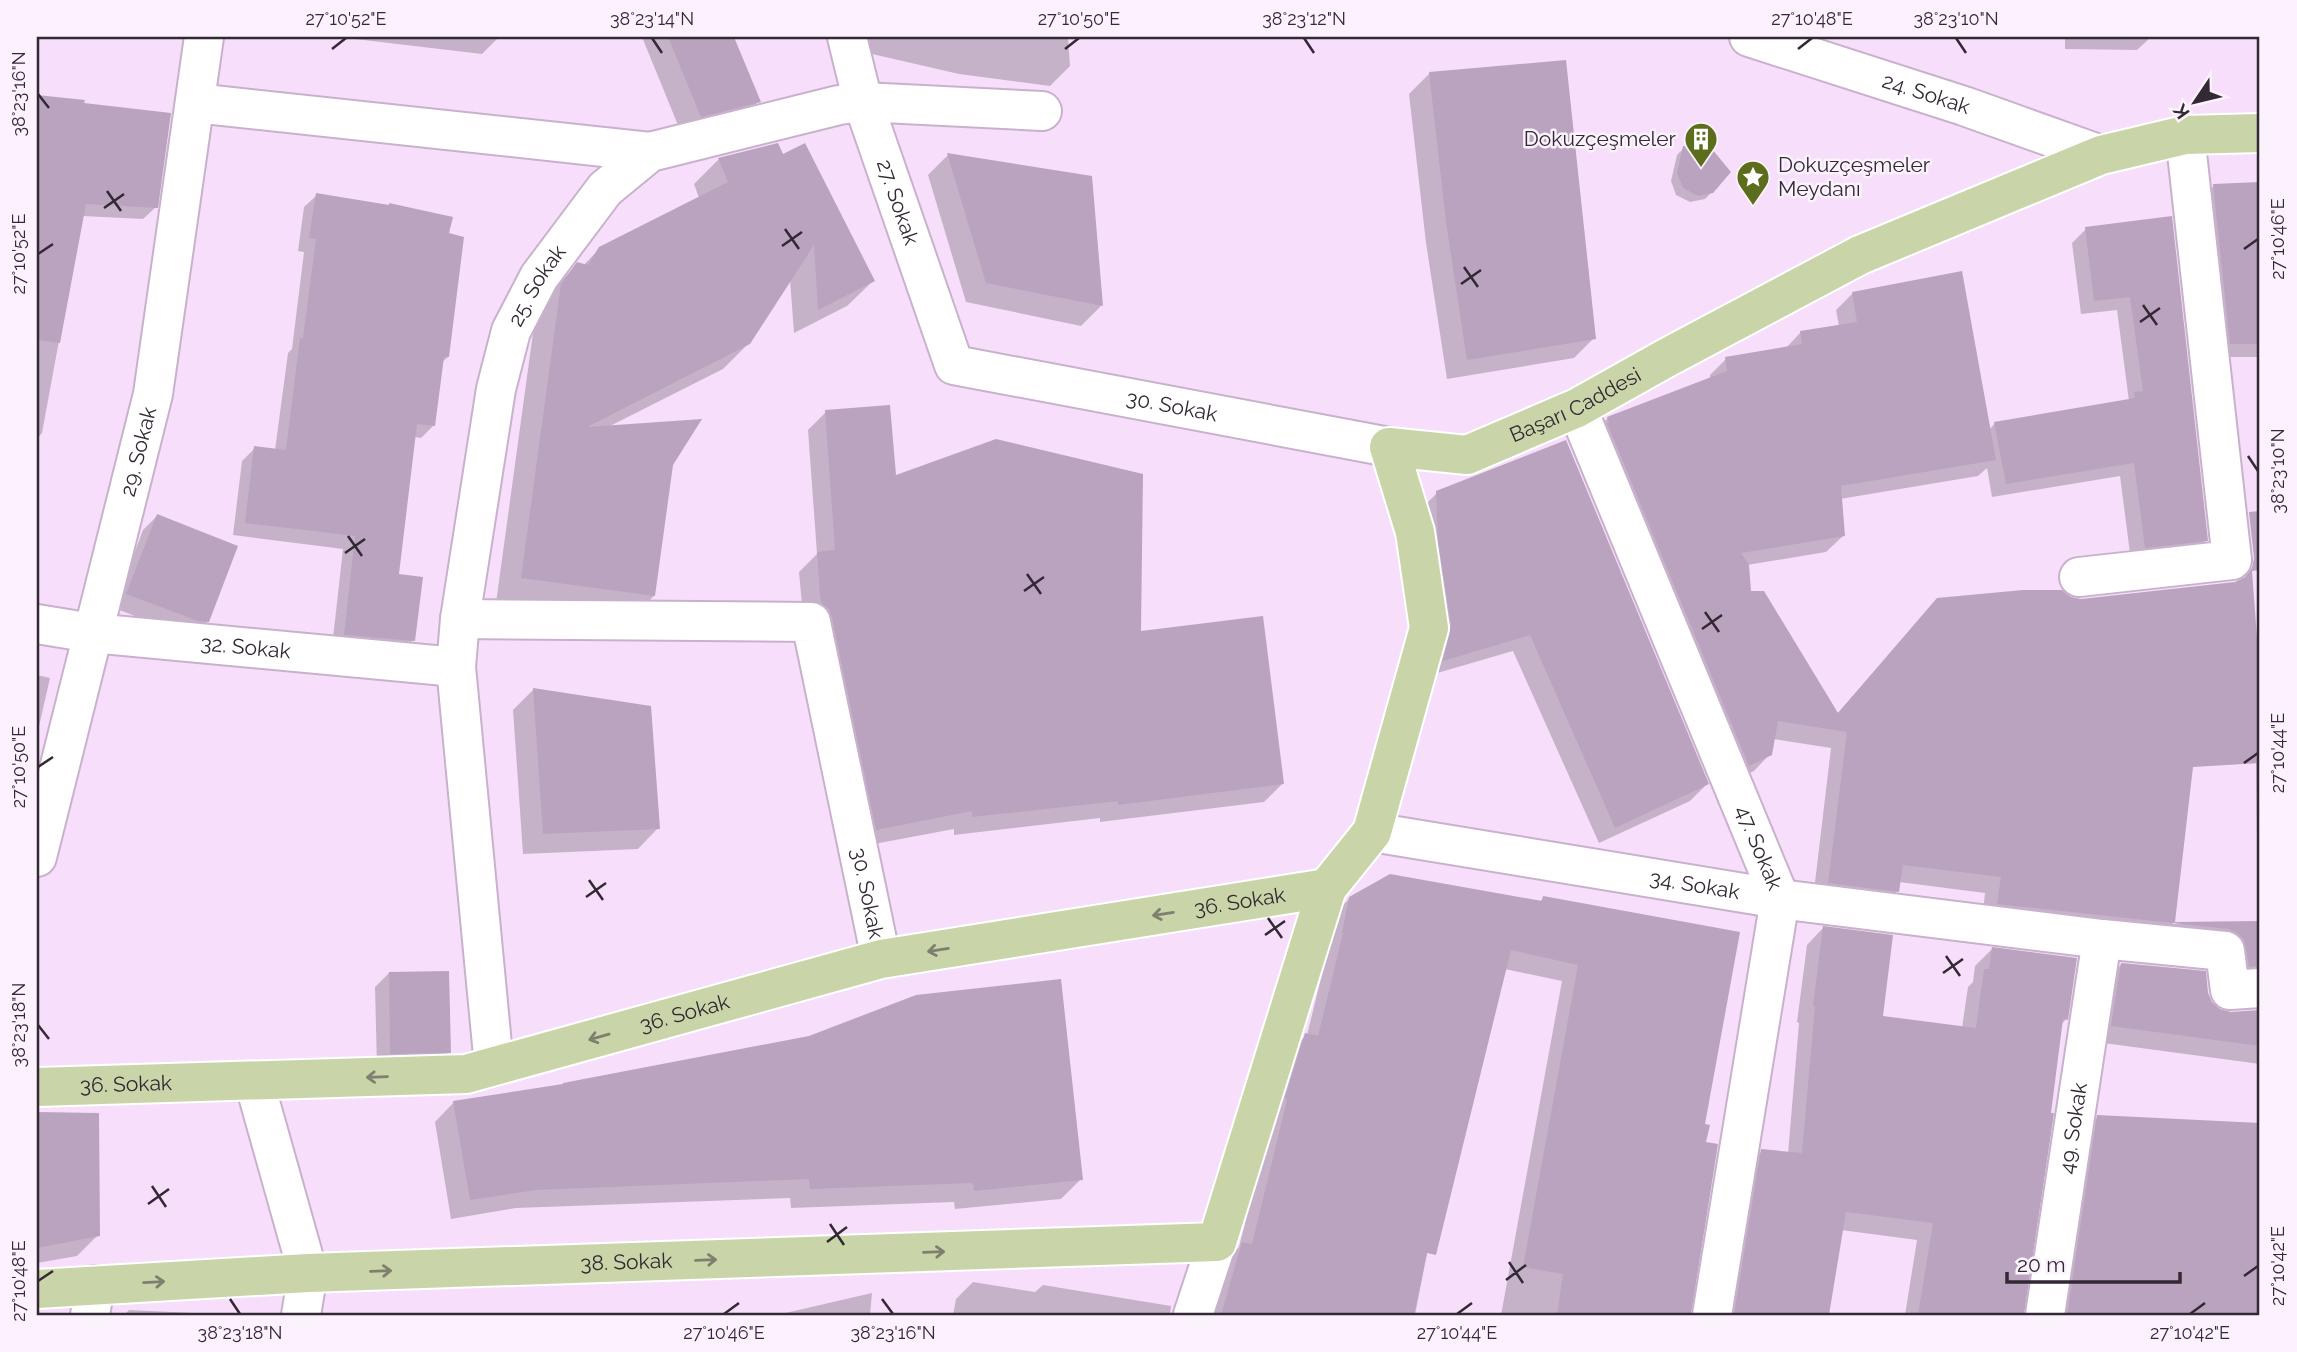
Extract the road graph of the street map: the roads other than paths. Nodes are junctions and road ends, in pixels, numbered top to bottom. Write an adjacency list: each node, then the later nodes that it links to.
1 (204, 37): 6 (street, 29. Sokak)
2 (847, 37): 5 (street, 27. Sokak)
3 (1749, 37): 4 (street, 24. Sokak)
4 (1828, 49): 12 (street, 24. Sokak)
5 (863, 102): 8 (street, 25. Sokak); 11 (street, 25. Sokak); 13 (street, 27. Sokak)
6 (195, 103): 11 (street); 19 (street, 29. Sokak)
7 (2260, 105): 10 (main road, Başarı Caddesi)
8 (1042, 111)
9 (2260, 133): 10 (main road, Başarı Caddesi)
10 (2185, 135): 12 (main road, Başarı Caddesi); 16 (street)
11 (650, 152): 17 (street, 25. Sokak)
12 (2101, 155): 14 (main road, Başarı Caddesi)
13 (954, 365): 15 (street, 30. Sokak)
14 (1577, 408): 15 (main road, Başarı Caddesi); 24 (street, 47. Sokak)
15 (1389, 447): 21 (main road)
16 (2079, 577)
17 (460, 619): 20 (street, 25. Sokak); 26 (street, 30. Sokak)
18 (37, 624): 19 (street, 32. Sokak)
19 (92, 633): 20 (street, 32. Sokak); 22 (street, 29. Sokak)
20 (456, 667): 28 (street, 25. Sokak)
21 (1372, 832): 23 (main road); 24 (street, 34. Sokak)
22 (37, 857)
23 (1327, 888): 26 (main road, 36. Sokak, one-way to 26); 31 (main road)
24 (1780, 899): 25 (street, 34. Sokak); 37 (street, 47. Sokak)
25 (2102, 939): 27 (street, 34. Sokak); 38 (street, 49. Sokak)
26 (881, 959): 28 (main road, 36. Sokak, one-way to 28)
27 (2260, 988)
28 (494, 1066): 29 (main road, 36. Sokak, one-way to 29)
29 (254, 1081): 30 (main road, 36. Sokak); 32 (street)
30 (37, 1087)
31 (1217, 1242): 32 (main road, 38. Sokak, one-way to 31); 36 (street)
32 (308, 1273): 34 (main road, 38. Sokak, one-way to 32); 35 (street)
33 (37, 1289): 34 (main road, 38. Sokak)
34 (93, 1300)
35 (302, 1315)
36 (1193, 1315)
37 (1712, 1315)
38 (2045, 1315)

